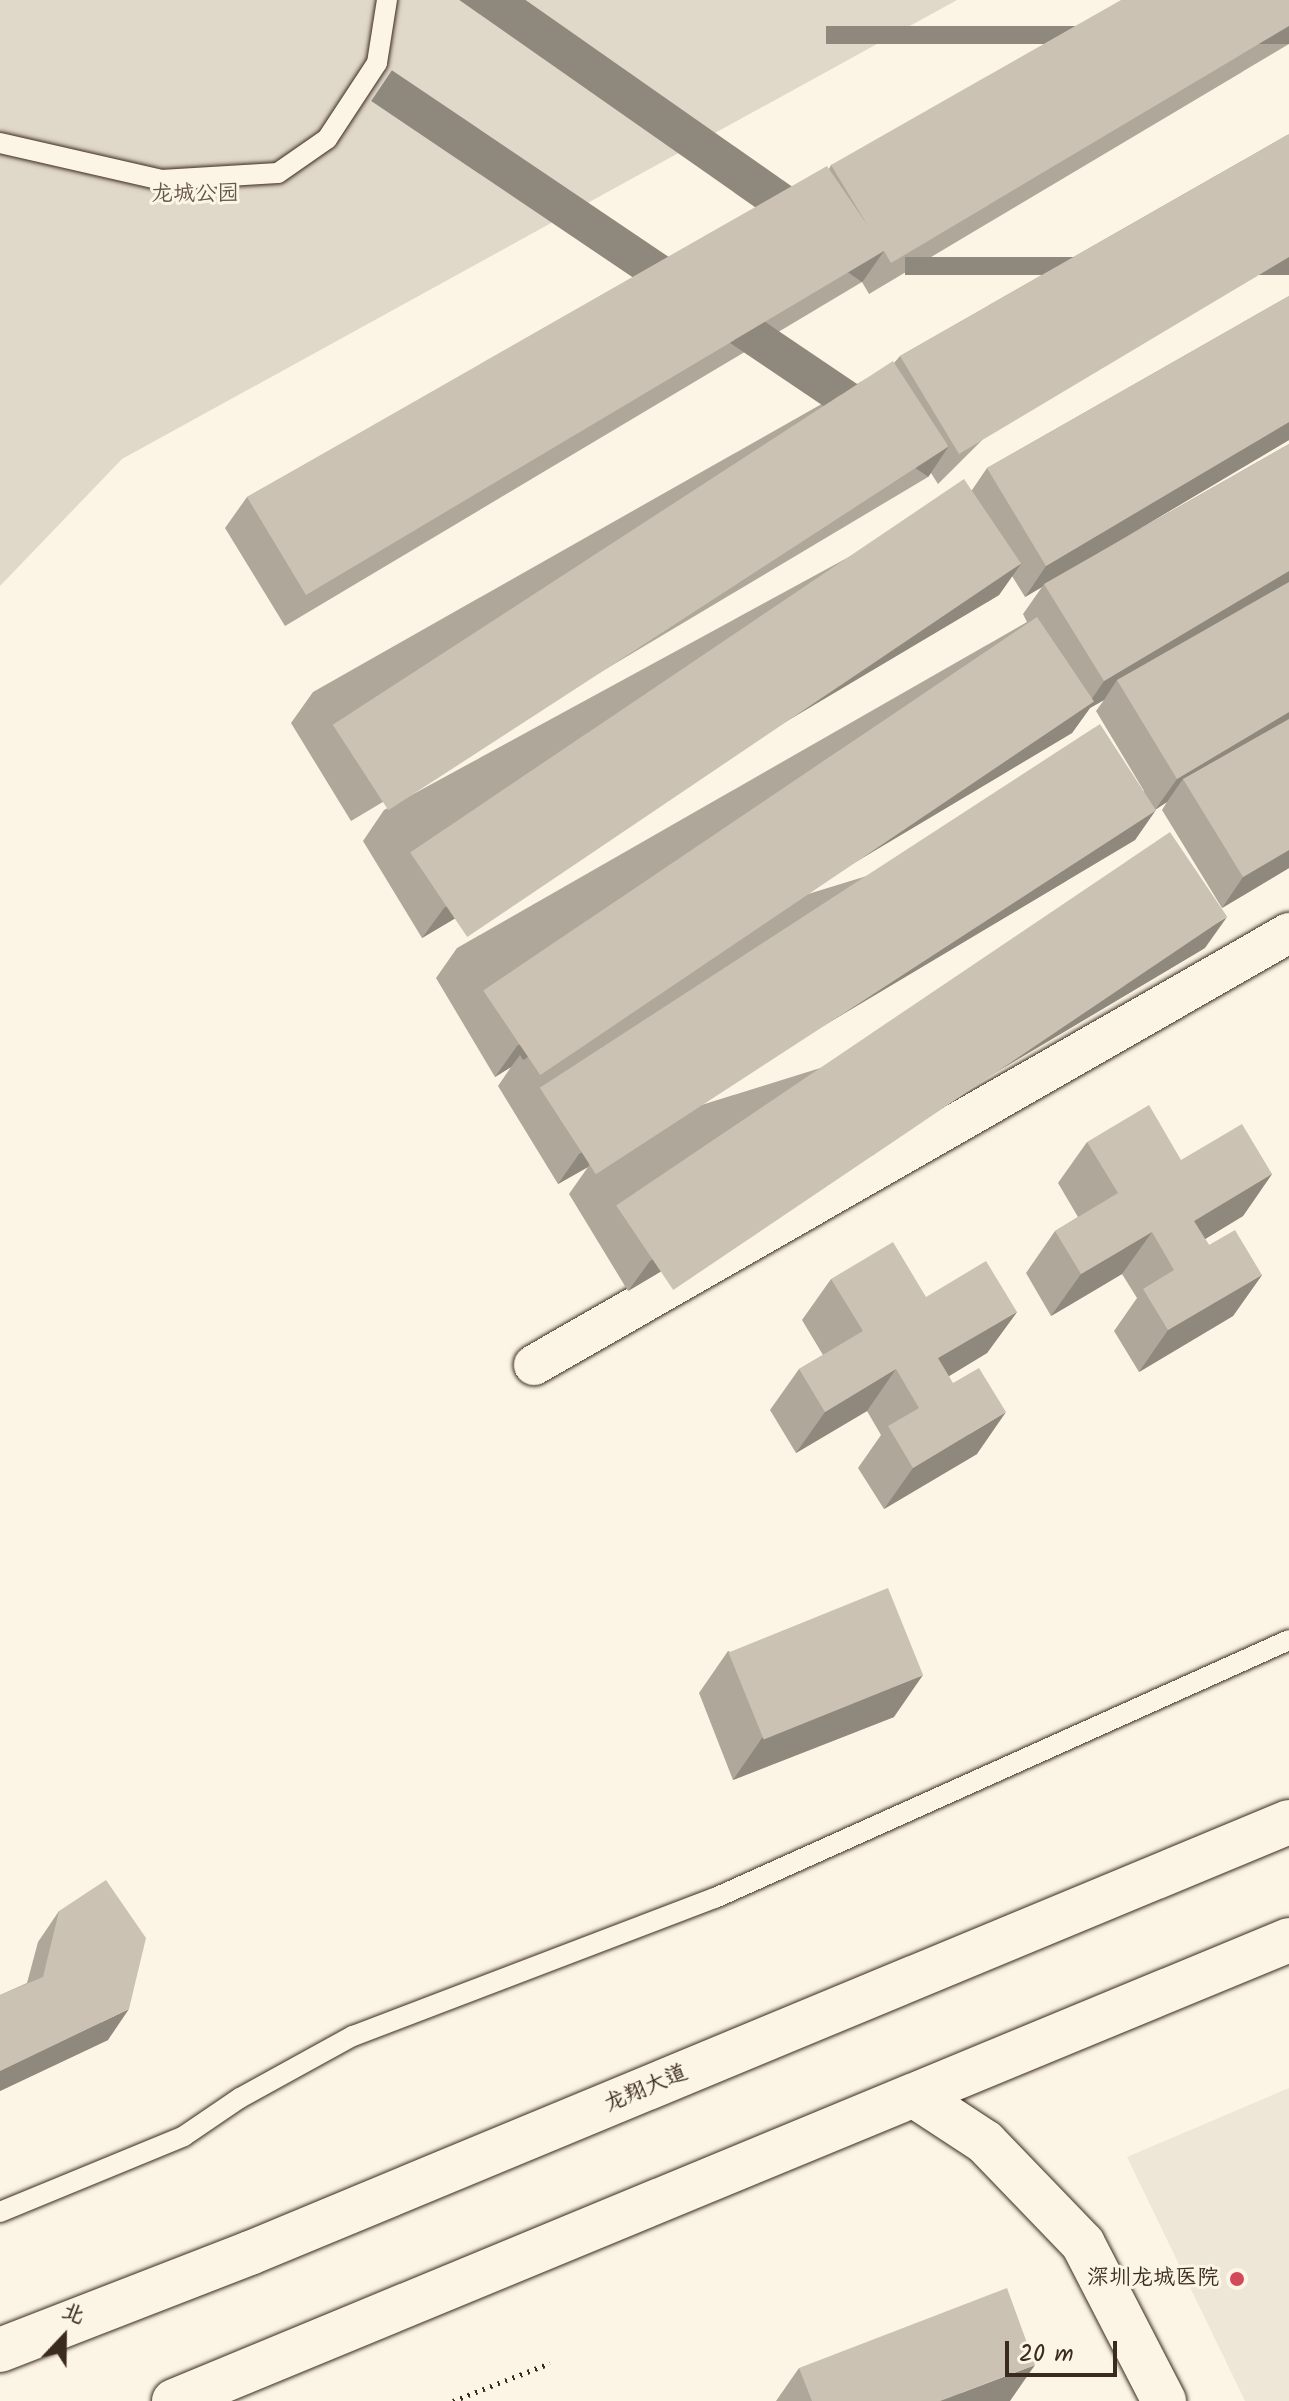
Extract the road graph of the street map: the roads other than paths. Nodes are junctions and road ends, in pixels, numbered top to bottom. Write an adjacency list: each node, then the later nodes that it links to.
1 (387, 0): 2 (lane)
2 (0, 143)
3 (1289, 933): 4 (street)
4 (534, 1365)
5 (1289, 1640): 9 (lane)
6 (1289, 1822): 10 (main road, 龙翔大道)
7 (1289, 1940): 8 (main road)
8 (915, 2096): 11 (main road); 12 (main road)
9 (0, 2212)
10 (0, 2350)
11 (174, 2401)
12 (1164, 2401)

